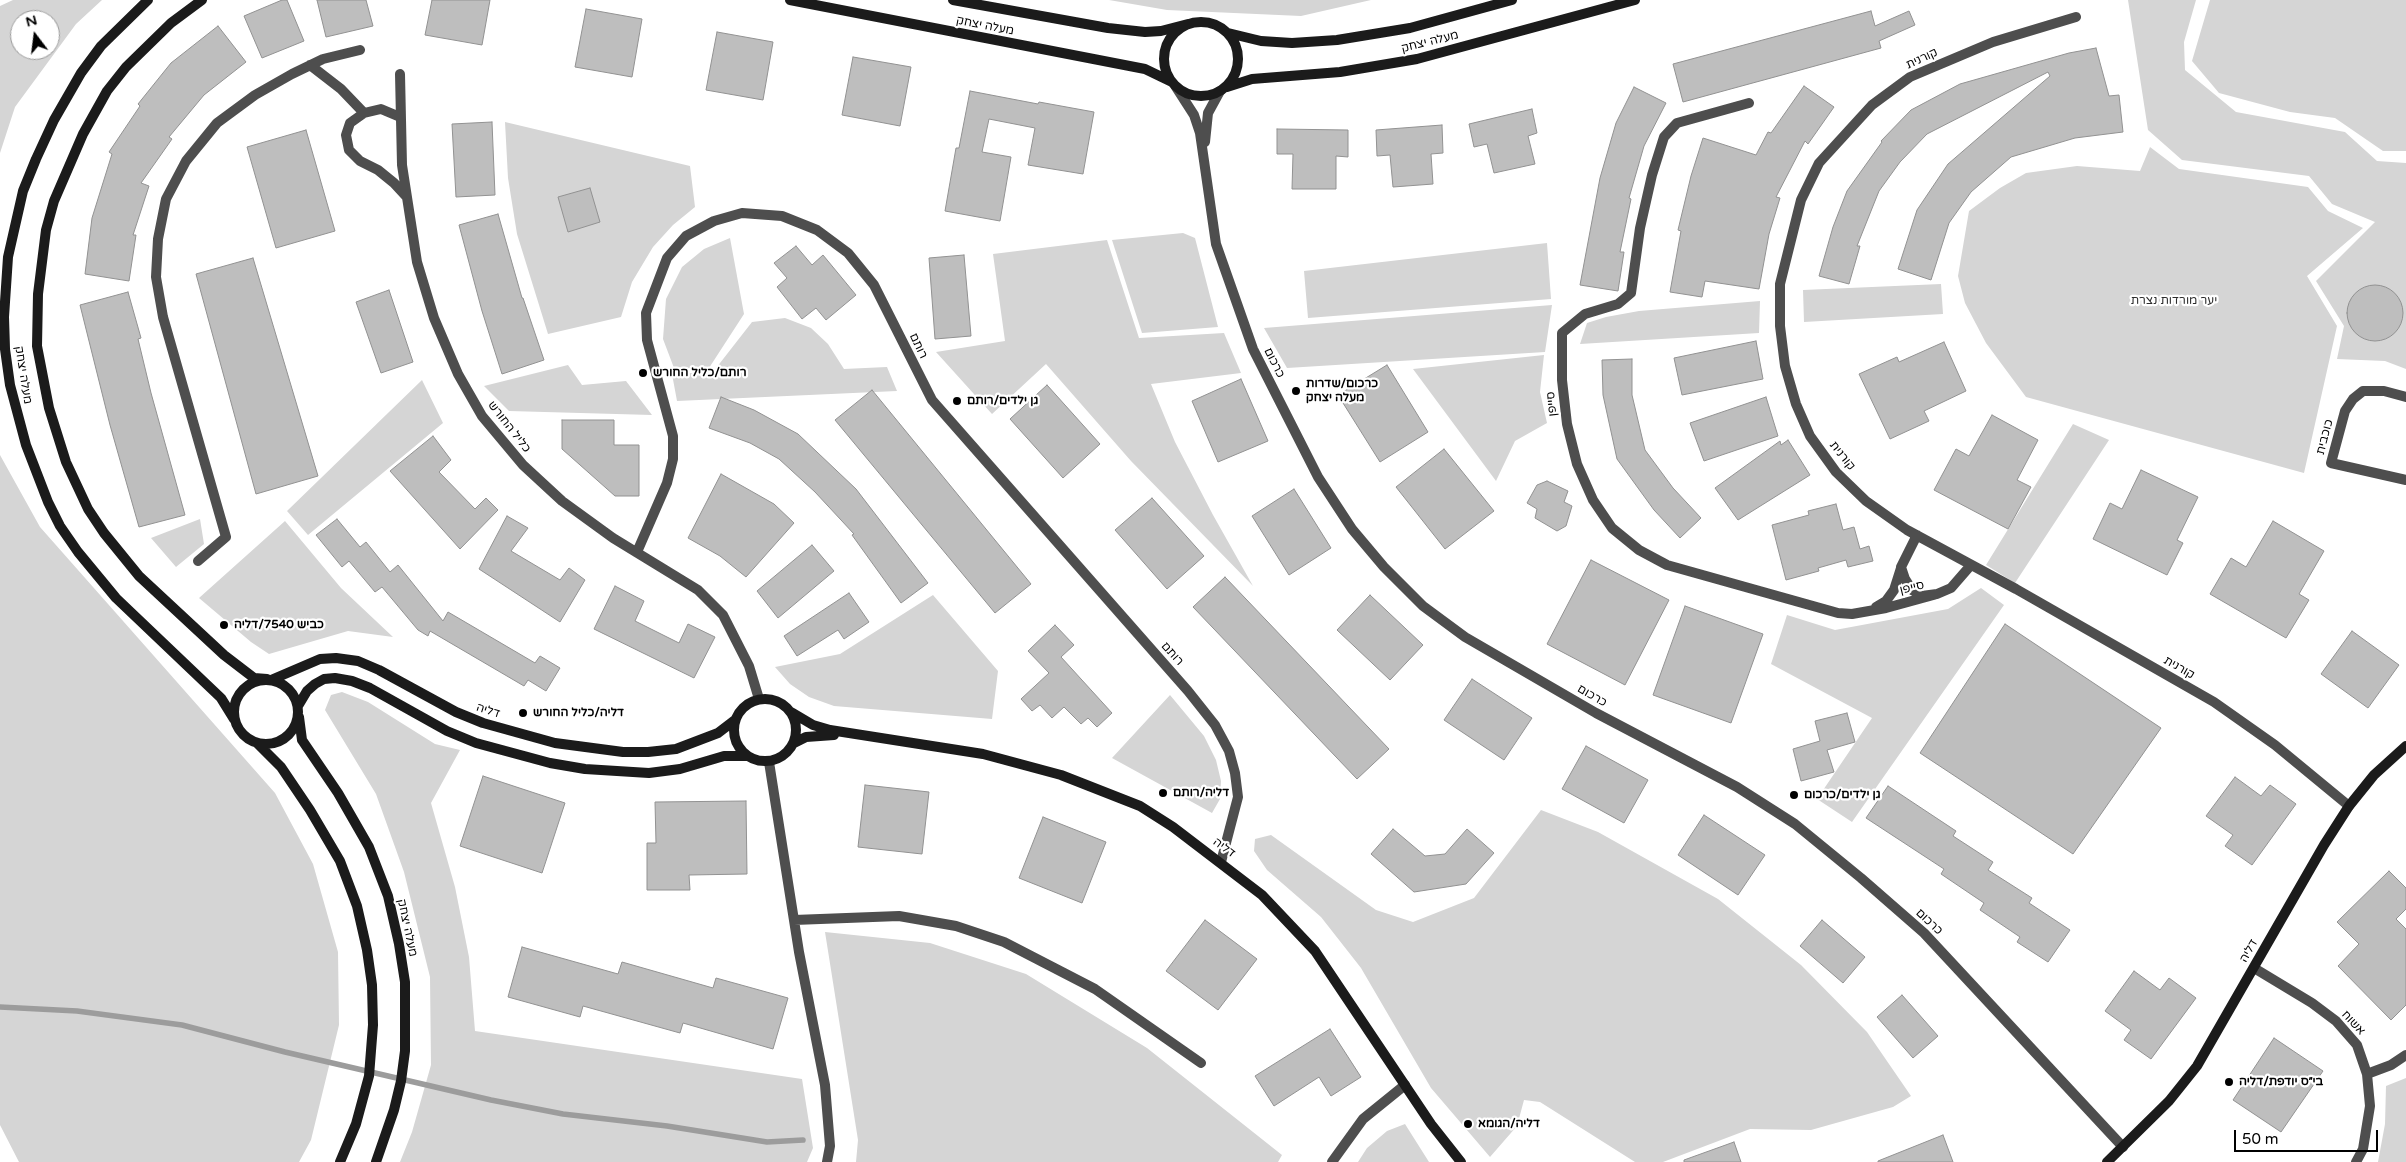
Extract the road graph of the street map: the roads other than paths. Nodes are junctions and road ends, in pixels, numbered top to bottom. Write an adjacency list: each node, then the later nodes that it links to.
1 (148, 0): 34 (street, מעלה יצחק)
2 (202, 0): 29 (street, מעלה יצחק)
3 (790, 0): 13 (street, מעלה יצחק)
4 (953, 0): 8 (street, מעלה יצחק)
5 (1512, 0): 9 (street, מעלה יצחק)
6 (1635, 0): 14 (street, מעלה יצחק)
7 (2076, 17): 22 (street, קורנית)
8 (1188, 24): 9 (street); 13 (street)
9 (1228, 33): 14 (street)
10 (360, 50): 11 (street)
11 (310, 65): 16 (street); 24 (street)
12 (400, 74): 17 (street, כליל החורש)
13 (1174, 85): 14 (street); 18 (street, כרכום)
14 (1223, 89): 18 (street, כרכום)
15 (1749, 103): 28 (street, סייפן)
16 (364, 114): 17 (street); 19 (street)
17 (400, 117): 19 (street, כליל החורש)
18 (1205, 158): 50 (street, כרכום)
19 (406, 196): 23 (street, כליל החורש)
20 (2406, 396): 21 (street, כוכבית)
21 (2406, 480)
22 (1917, 535): 25 (street, קורנית); 26 (street, סייפן)
23 (636, 552): 30 (street, כליל החורש); 43 (street, רותם)
24 (198, 561)
25 (1972, 565): 27 (street, סייפן); 42 (street, קורנית)
26 (1901, 567): 27 (street, סייפן); 28 (street, סייפן)
27 (1937, 594): 28 (street, סייפן)
28 (1863, 611)
29 (269, 679): 31 (street); 34 (street); 35 (street, דליה)
30 (759, 699): 32 (street); 35 (street)
31 (298, 706): 33 (street); 40 (street)
32 (791, 712): 36 (street, דליה); 38 (street)
33 (299, 717): 37 (street); 52 (street, מעלה יצחק)
34 (234, 719): 37 (street)
35 (735, 720): 40 (street)
36 (850, 734): 38 (street, דליה); 43 (street, דליה)
37 (257, 743): 51 (street)
38 (794, 743): 41 (street)
39 (2406, 746): 42 (street, דליה)
40 (746, 756): 41 (street)
41 (769, 762): 44 (street)
42 (2350, 806): 45 (street, דליה)
43 (1221, 862): 49 (street, דליה)
44 (794, 920): 47 (street); 53 (street)
45 (2254, 968): 48 (street, אשוח); 50 (street, דליה)
46 (2406, 1055): 48 (street)
47 (1201, 1063)
48 (2367, 1074): 57 (street, אשוח)
49 (1405, 1085): 54 (street); 55 (street, דליה)
50 (2124, 1147): 56 (street, דליה)
51 (340, 1162)
52 (376, 1162)
53 (827, 1162)
54 (1332, 1162)
55 (1460, 1162)
56 (2107, 1162)
57 (2356, 1162)

